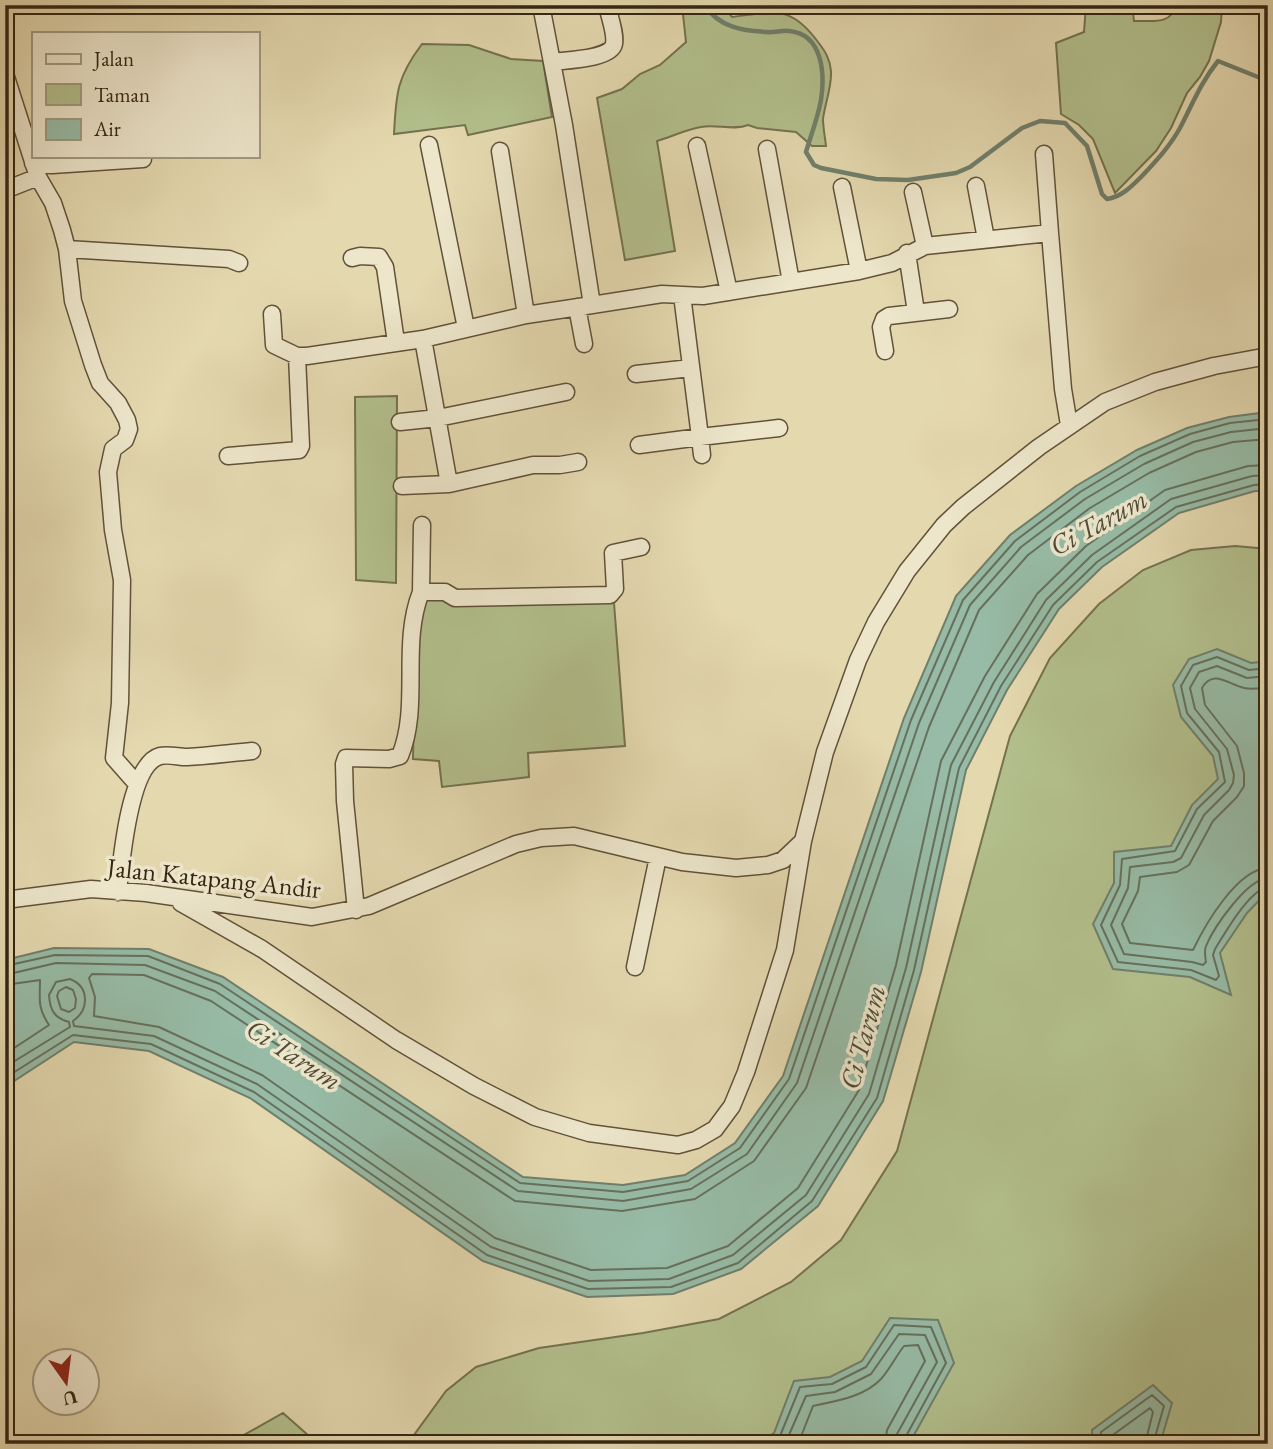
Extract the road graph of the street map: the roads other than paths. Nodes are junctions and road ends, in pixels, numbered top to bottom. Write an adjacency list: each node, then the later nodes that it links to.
1 (541, 5): 3 (street)
2 (607, 5): 3 (street)
3 (552, 62): 27 (street)
4 (6, 81): 11 (street)
5 (429, 145): 32 (street)
6 (697, 146): 25 (street)
7 (767, 149): 24 (street)
8 (500, 151): 31 (street)
9 (1044, 154): 16 (street)
10 (143, 159): 11 (street)
11 (36, 170): 14 (street); 19 (street)
12 (976, 186): 17 (street)
13 (842, 187): 23 (street)
14 (5, 190)
15 (913, 192): 18 (street)
16 (1050, 233): 17 (street); 44 (street)
17 (986, 239): 18 (street)
18 (925, 246): 20 (street)
19 (67, 250): 22 (street); 57 (street)
20 (907, 253): 23 (street); 29 (street)
21 (352, 258): 34 (street)
22 (239, 263)
23 (859, 271): 24 (street)
24 (791, 282): 25 (street)
25 (729, 292): 26 (street)
26 (682, 295): 27 (street); 39 (street)
27 (585, 306): 31 (street); 35 (street)
28 (949, 309): 29 (street)
29 (916, 312): 36 (street)
30 (272, 314): 37 (street)
31 (526, 315): 32 (street)
32 (466, 328): 33 (street)
33 (423, 340): 34 (street); 42 (street)
34 (396, 342): 37 (street)
35 (584, 344)
36 (885, 351)
37 (297, 356): 49 (street)
38 (1268, 356): 44 (street)
39 (691, 368): 40 (street); 46 (street)
40 (636, 374)
41 (566, 393): 42 (street)
42 (438, 418): 43 (street); 51 (street)
43 (400, 422)
44 (1069, 425): 58 (street)
45 (779, 428): 46 (street)
46 (700, 437): 47 (street); 48 (street)
47 (639, 445)
48 (702, 455)
49 (228, 456)
50 (578, 462): 51 (street)
51 (449, 484): 52 (street)
52 (402, 486)
53 (422, 524): 55 (street)
54 (641, 547): 55 (street)
55 (421, 592): 63 (street)
56 (252, 751): 57 (street)
57 (136, 783): 60 (street)
58 (803, 842): 59 (street, Jalan Katapang Andir); 61 (street)
59 (658, 857): 63 (street, Jalan Katapang Andir); 64 (street)
60 (118, 892): 61 (street, Jalan Katapang Andir); 62 (street, Jalan Katapang Andir)
61 (174, 899): 63 (street, Jalan Katapang Andir)
62 (5, 900)
63 (356, 910)
64 (635, 967)

